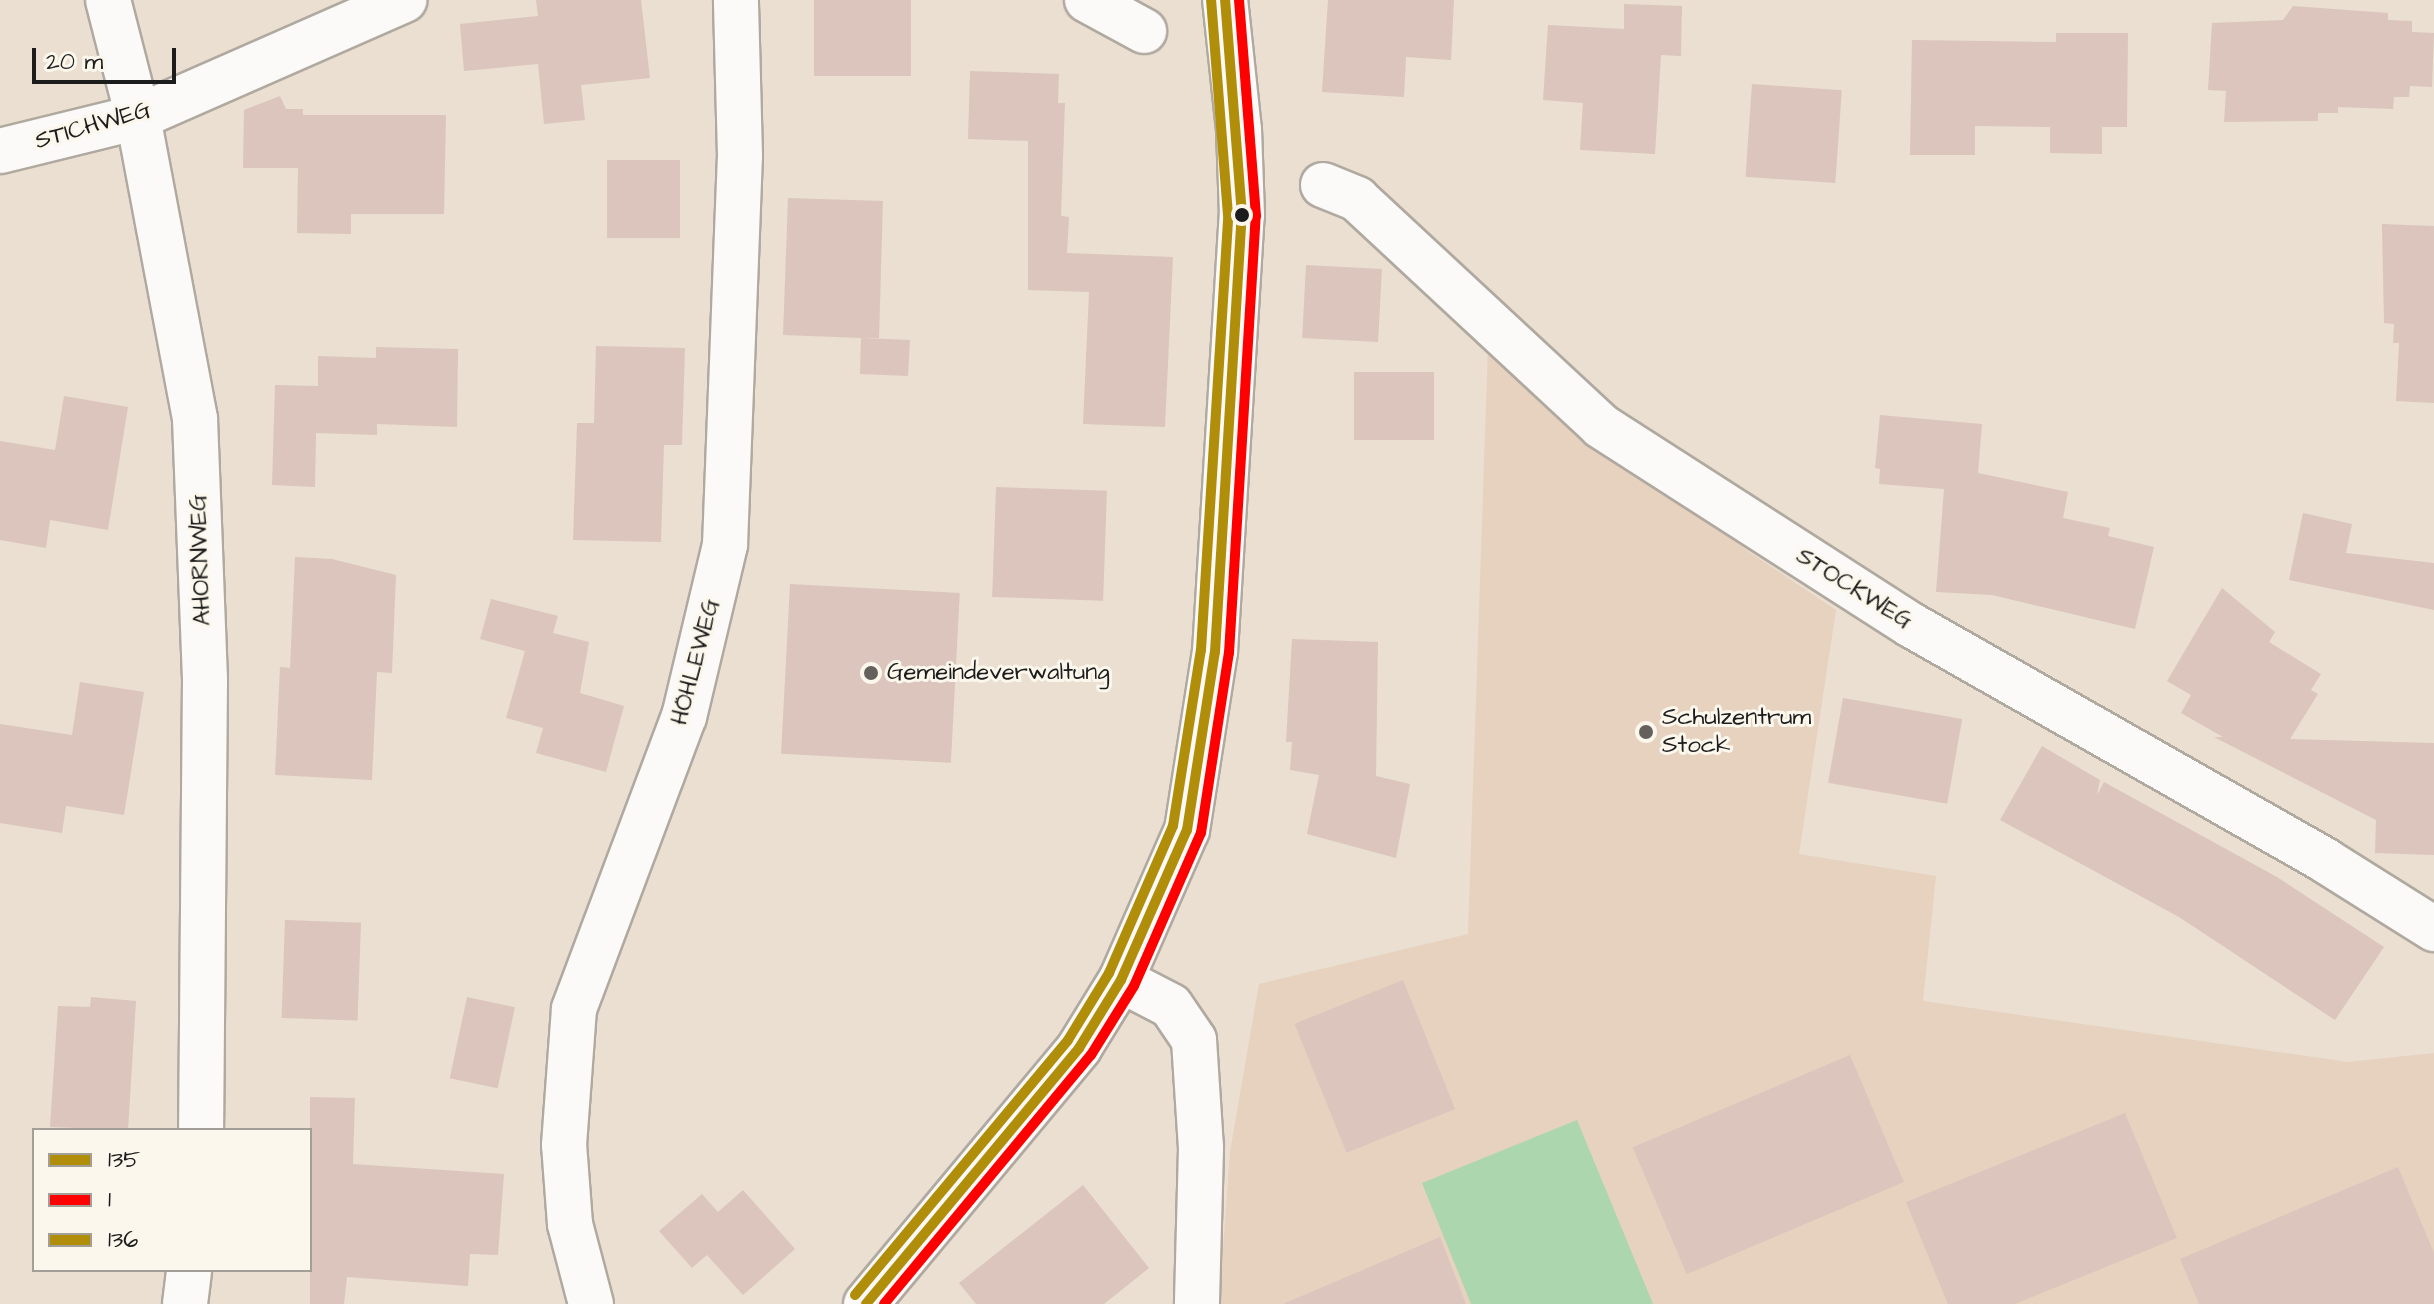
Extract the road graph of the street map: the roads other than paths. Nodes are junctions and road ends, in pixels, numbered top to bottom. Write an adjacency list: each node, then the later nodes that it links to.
1 (108, 0): 7 (street, AHORNWEG)
2 (404, 0): 7 (street, STICHWEG)
3 (736, 0): 15 (street, HÖHLEWEG)
4 (1087, 0): 6 (street)
5 (1225, 0): 11 (street)
6 (1144, 31)
7 (138, 117): 8 (street, STICHWEG); 12 (street, AHORNWEG)
8 (0, 151)
9 (1323, 185): 10 (street, STOCKWEG)
10 (2434, 929)
11 (1121, 980): 16 (street); 17 (street)
12 (201, 1128)
13 (189, 1272): 14 (street)
14 (185, 1304)
15 (591, 1304)
16 (866, 1304)
17 (1197, 1304)

